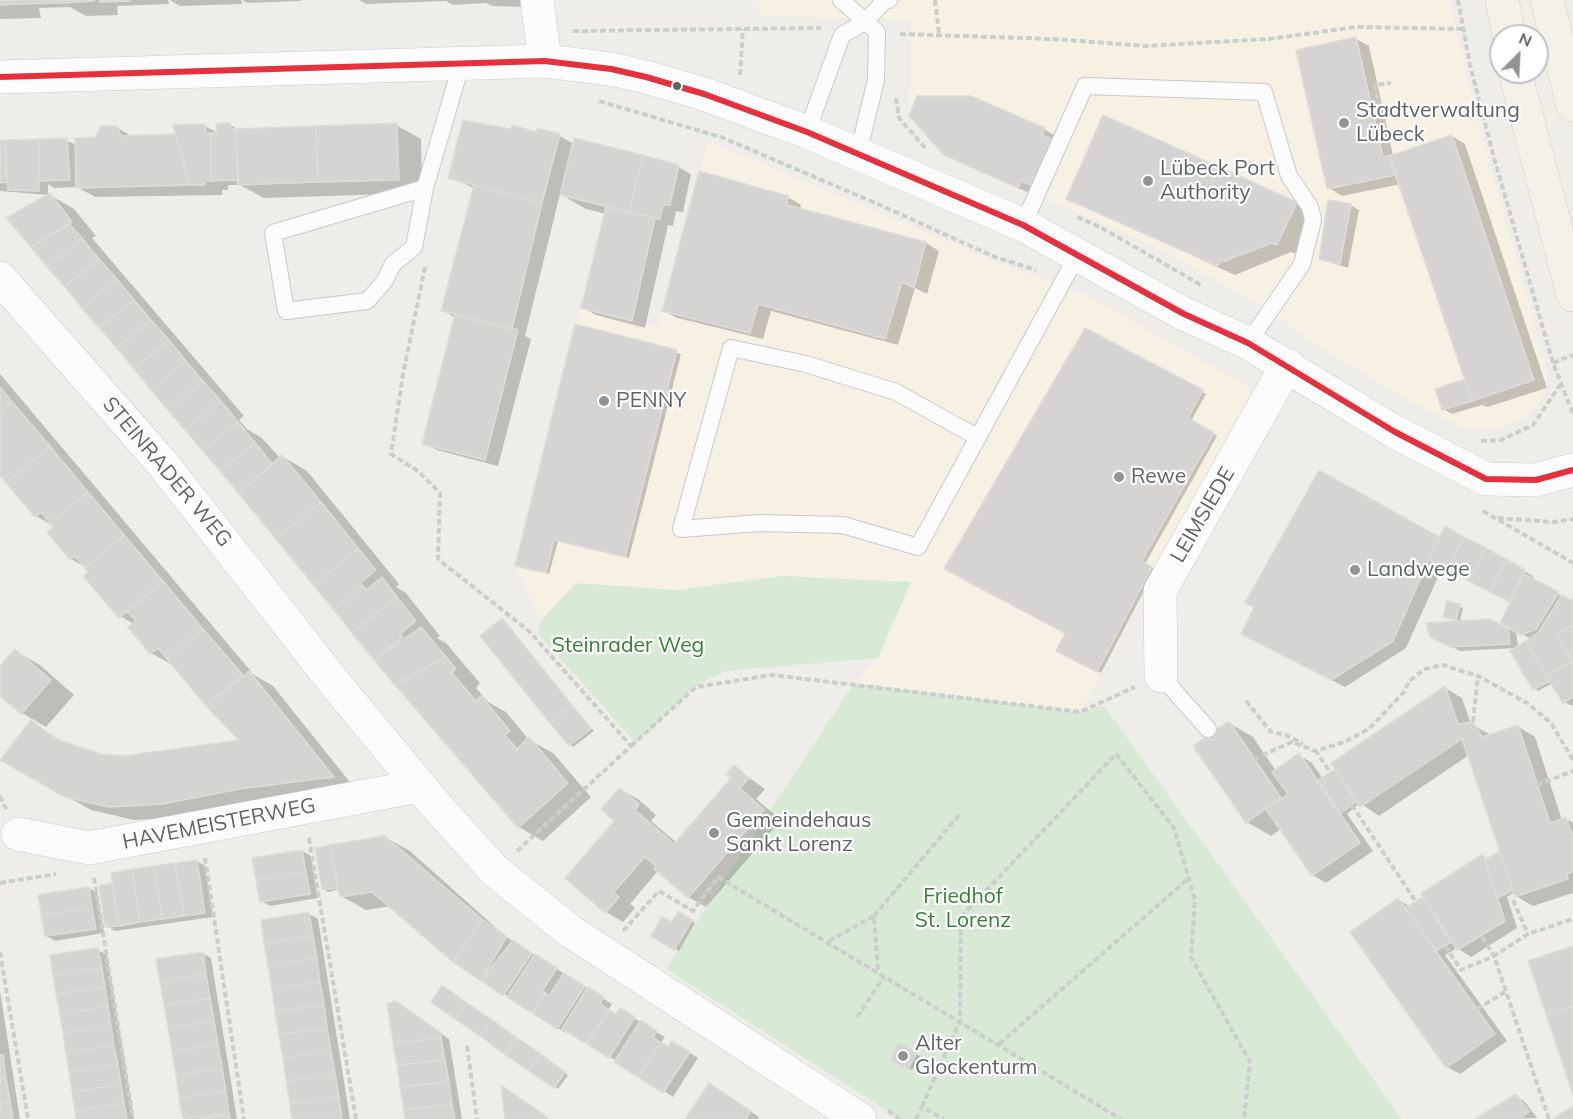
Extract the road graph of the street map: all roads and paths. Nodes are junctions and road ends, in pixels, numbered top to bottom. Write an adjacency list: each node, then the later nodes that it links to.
1 (537, 0): 14 (street)
2 (841, 0): 9 (lane)
3 (889, 0): 9 (lane)
4 (935, 0): 12 (path)
5 (1458, 0): 11 (path)
6 (1502, 0): 8 (main road)
7 (1547, 0): 21 (main road)
8 (1507, 24)
9 (858, 26): 10 (path); 23 (lane); 24 (lane)
10 (743, 29): 14 (path); 16 (path)
11 (1464, 29): 12 (path); 33 (path)
12 (939, 33): 13 (path)
13 (897, 34)
14 (543, 46): 15 (street); 23 (street)
15 (462, 62): 17 (street); 25 (lane)
16 (740, 76)
17 (0, 77)
18 (1392, 83): 22 (path)
19 (1518, 84): 29 (main road)
20 (592, 99): 27 (path)
21 (1573, 105)
22 (1372, 111)
23 (807, 132): 24 (street)
24 (858, 154): 26 (street)
25 (425, 188): 25 (lane)
26 (1023, 225): 27 (street); 31 (lane)
27 (1071, 266): 31 (street); 36 (lane)
28 (0, 278): 54 (street, STEINRADER WEG)
29 (1573, 295)
30 (414, 319): 47 (path)
31 (1248, 343): 34 (street)
32 (1573, 355): 33 (path)
33 (1553, 363): 35 (path)
34 (1287, 365): 37 (street); 42 (street, LEIMSIEDE)
35 (1573, 414)
36 (977, 437): 36 (lane)
37 (1573, 470)
38 (1474, 506): 39 (path)
39 (1494, 518): 40 (path); 41 (path)
40 (1573, 519)
41 (1573, 563)
42 (1161, 676): 46 (lane); 47 (path)
43 (1478, 676): 45 (path); 48 (path); 50 (path)
44 (1246, 701): 48 (path)
45 (1473, 722)
46 (1208, 729)
47 (631, 746): 61 (path)
48 (1315, 751): 49 (path); 52 (path)
49 (1254, 759)
50 (1573, 760)
51 (1573, 771): 53 (path)
52 (1330, 772)
53 (1537, 785)
54 (419, 786): 56 (street, HAVEMEISTERWEG); 61 (street, STEINRADER WEG)
55 (1352, 805): 66 (path)
56 (303, 808): 58 (street, HAVEMEISTERWEG); 89 (path)
57 (959, 815): 67 (path)
58 (200, 827): 60 (street, HAVEMEISTERWEG); 88 (path)
59 (18, 834): 60 (street, HAVEMEISTERWEG)
60 (89, 848): 87 (path)
61 (495, 871): 85 (street, STEINRADER WEG)
62 (58, 873): 64 (path)
63 (1188, 879): 81 (path); 82 (path); 95 (path)
64 (0, 883)
65 (1513, 900): 69 (path)
66 (1416, 902)
67 (874, 916): 72 (path); 76 (path)
68 (1573, 919): 69 (path)
69 (1528, 934): 75 (path)
70 (1481, 935): 75 (path)
71 (617, 937): 72 (path)
72 (829, 941): 76 (path)
73 (1444, 946): 75 (path)
74 (0, 952): 86 (path)
75 (1494, 956): 78 (path)
76 (878, 971): 77 (path)
77 (884, 977): 80 (path); 81 (path)
78 (1506, 992): 79 (path); 96 (path)
79 (1477, 1010)
80 (857, 1017)
81 (960, 1020): 82 (path); 84 (path)
82 (999, 1044): 94 (path)
83 (467, 1046): 90 (path)
84 (922, 1107): 92 (path); 93 (path)
85 (856, 1114): 91 (path)
86 (28, 1119)
87 (133, 1119)
88 (244, 1119)
89 (356, 1119)
90 (477, 1119)
91 (900, 1119)
92 (916, 1119)
93 (944, 1119)
94 (1121, 1119)
95 (1244, 1119)
96 (1549, 1119)

